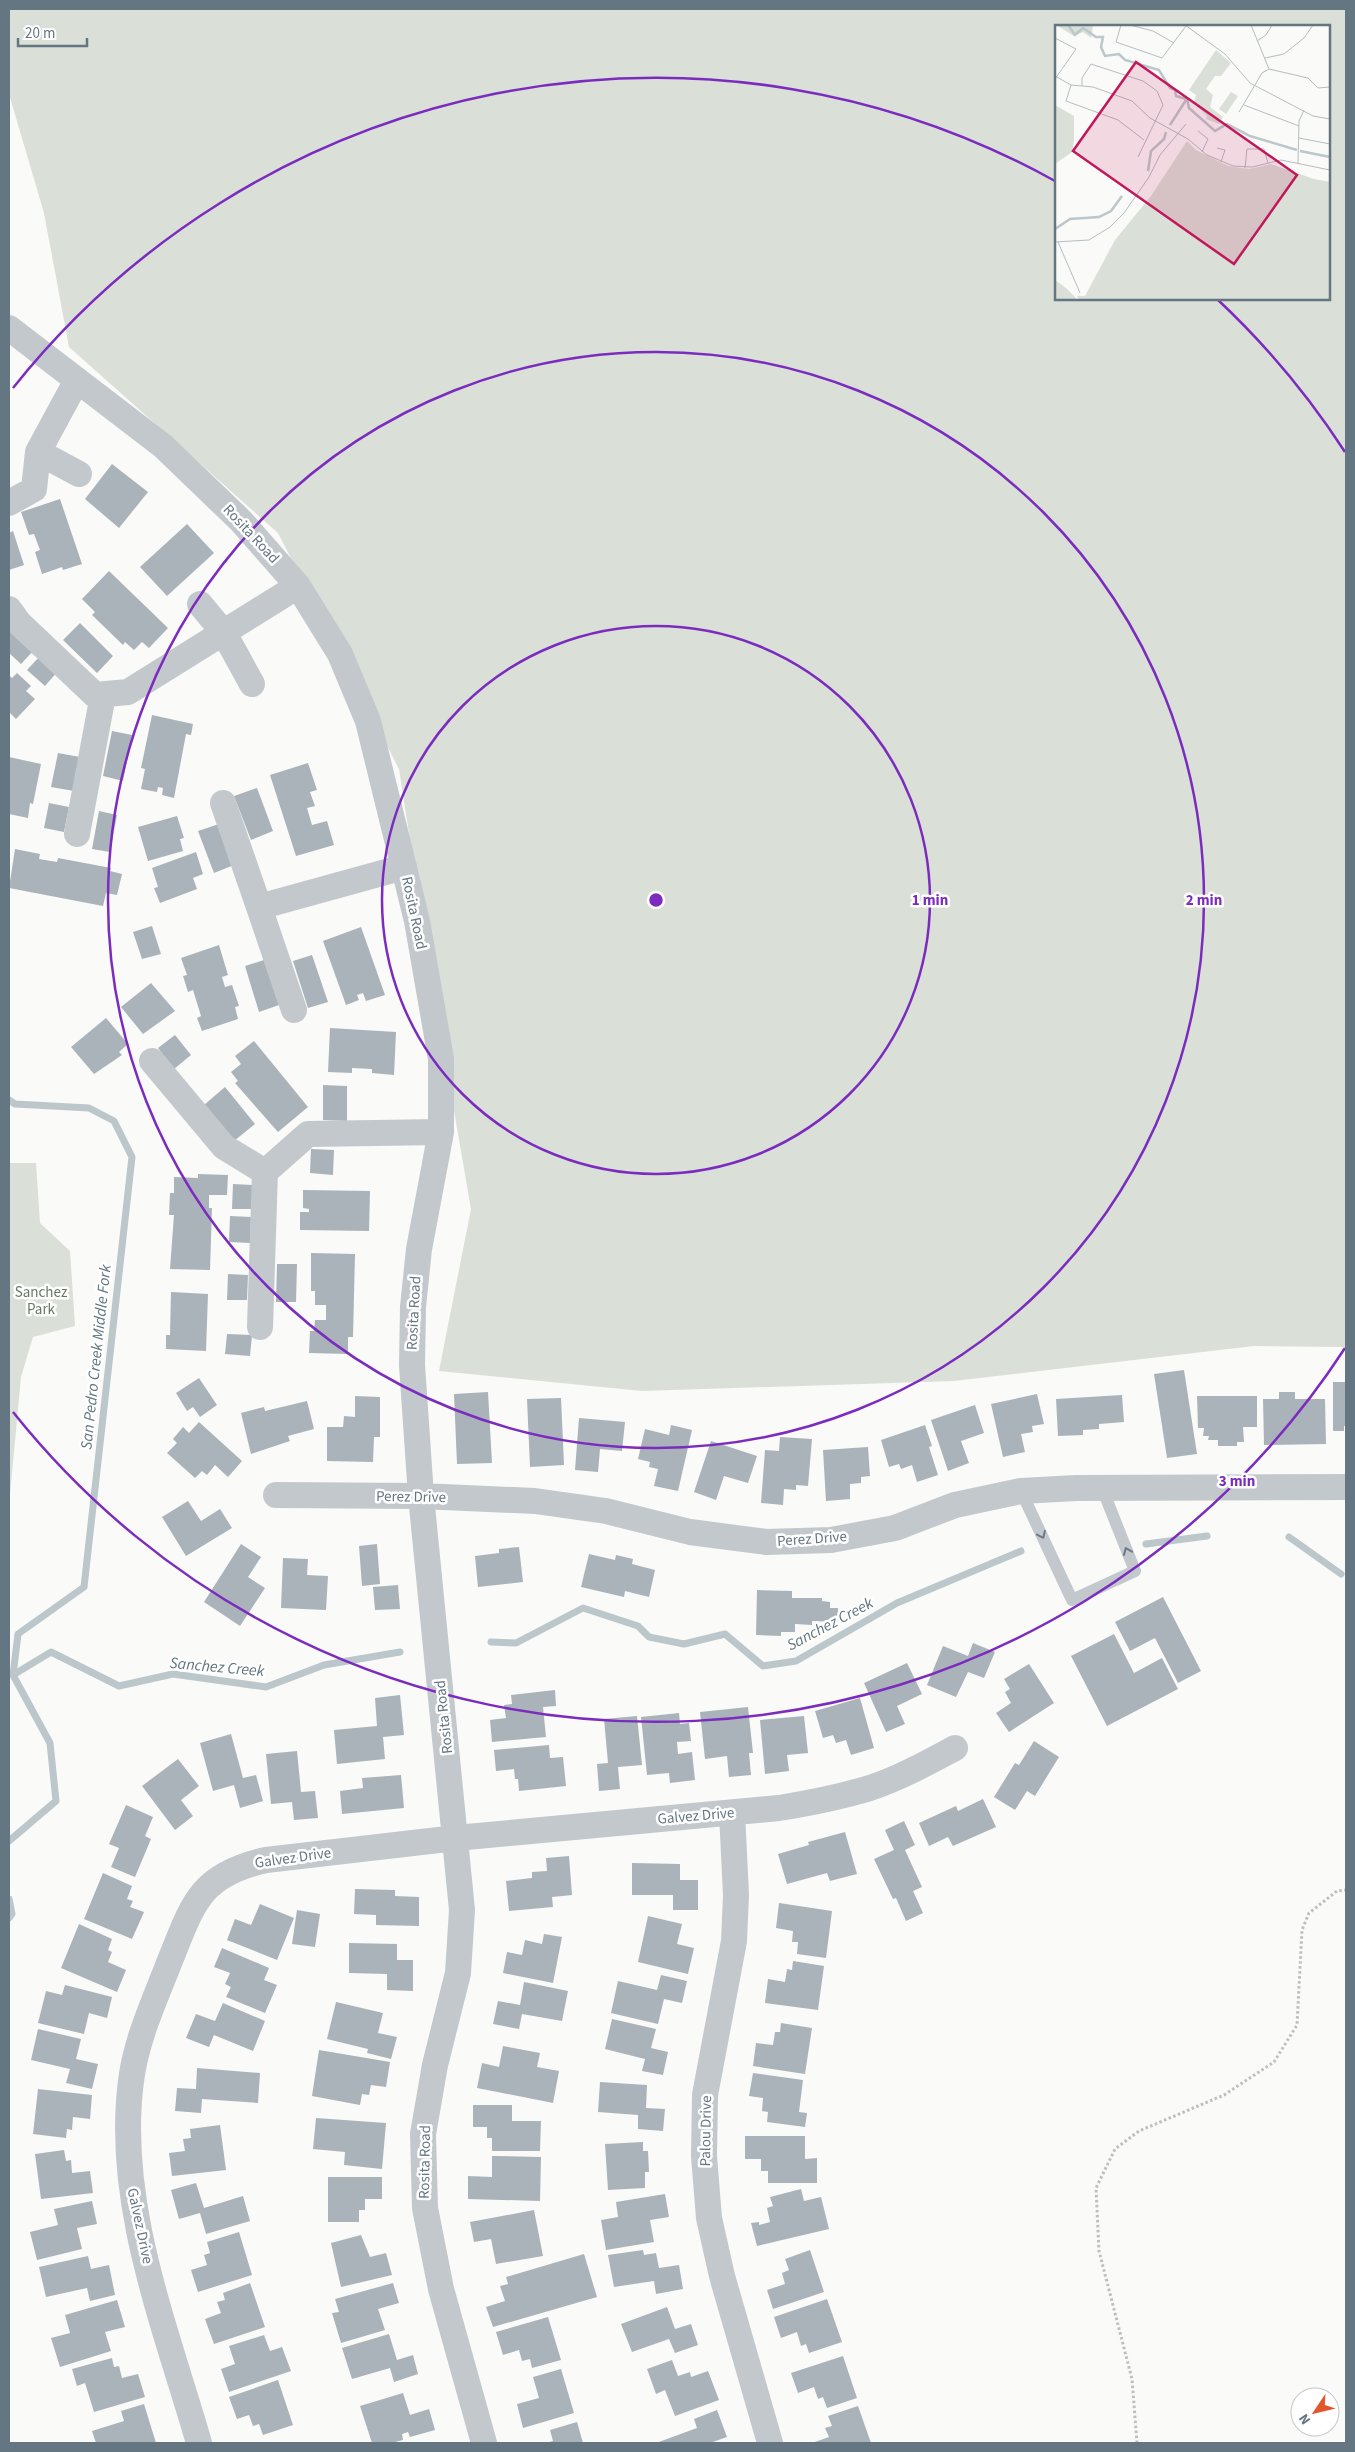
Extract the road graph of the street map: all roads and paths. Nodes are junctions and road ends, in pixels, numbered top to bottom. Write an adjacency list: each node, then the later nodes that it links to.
1 (9, 328): 2 (street, Rosita Road)
2 (77, 380): 3 (street); 6 (street, Rosita Road)
3 (38, 452): 4 (street); 5 (street)
4 (79, 474)
5 (9, 503)
6 (298, 586): 9 (street); 14 (street, Rosita Road)
7 (200, 604): 9 (street)
8 (9, 609): 11 (street)
9 (224, 633): 10 (street); 11 (street)
10 (252, 684)
11 (103, 695): 13 (street)
12 (223, 802): 15 (street)
13 (77, 834)
14 (404, 867): 15 (street); 18 (street, Rosita Road)
15 (259, 907): 16 (street)
16 (294, 1010)
17 (152, 1061): 19 (street)
18 (442, 1132): 19 (street); 25 (street, Rosita Road)
19 (265, 1172): 20 (street)
20 (260, 1327)
21 (1346, 1487): 22 (street, Perez Drive)
22 (1102, 1488): 23 (street, Perez Drive); 23 (lane, one-way to 22)
23 (1021, 1491): 25 (street, Perez Drive)
24 (276, 1495): 25 (street, Perez Drive)
25 (421, 1496): 28 (street, Rosita Road)
26 (955, 1748): 27 (street, Galvez Drive)
27 (732, 1813): 28 (street, Galvez Drive); 32 (street, Palou Drive)
28 (456, 1838): 30 (street, Galvez Drive); 31 (street, Rosita Road)
29 (1346, 1890): 33 (path)
30 (199, 2443)
31 (484, 2443)
32 (770, 2443)
33 (1137, 2443)

